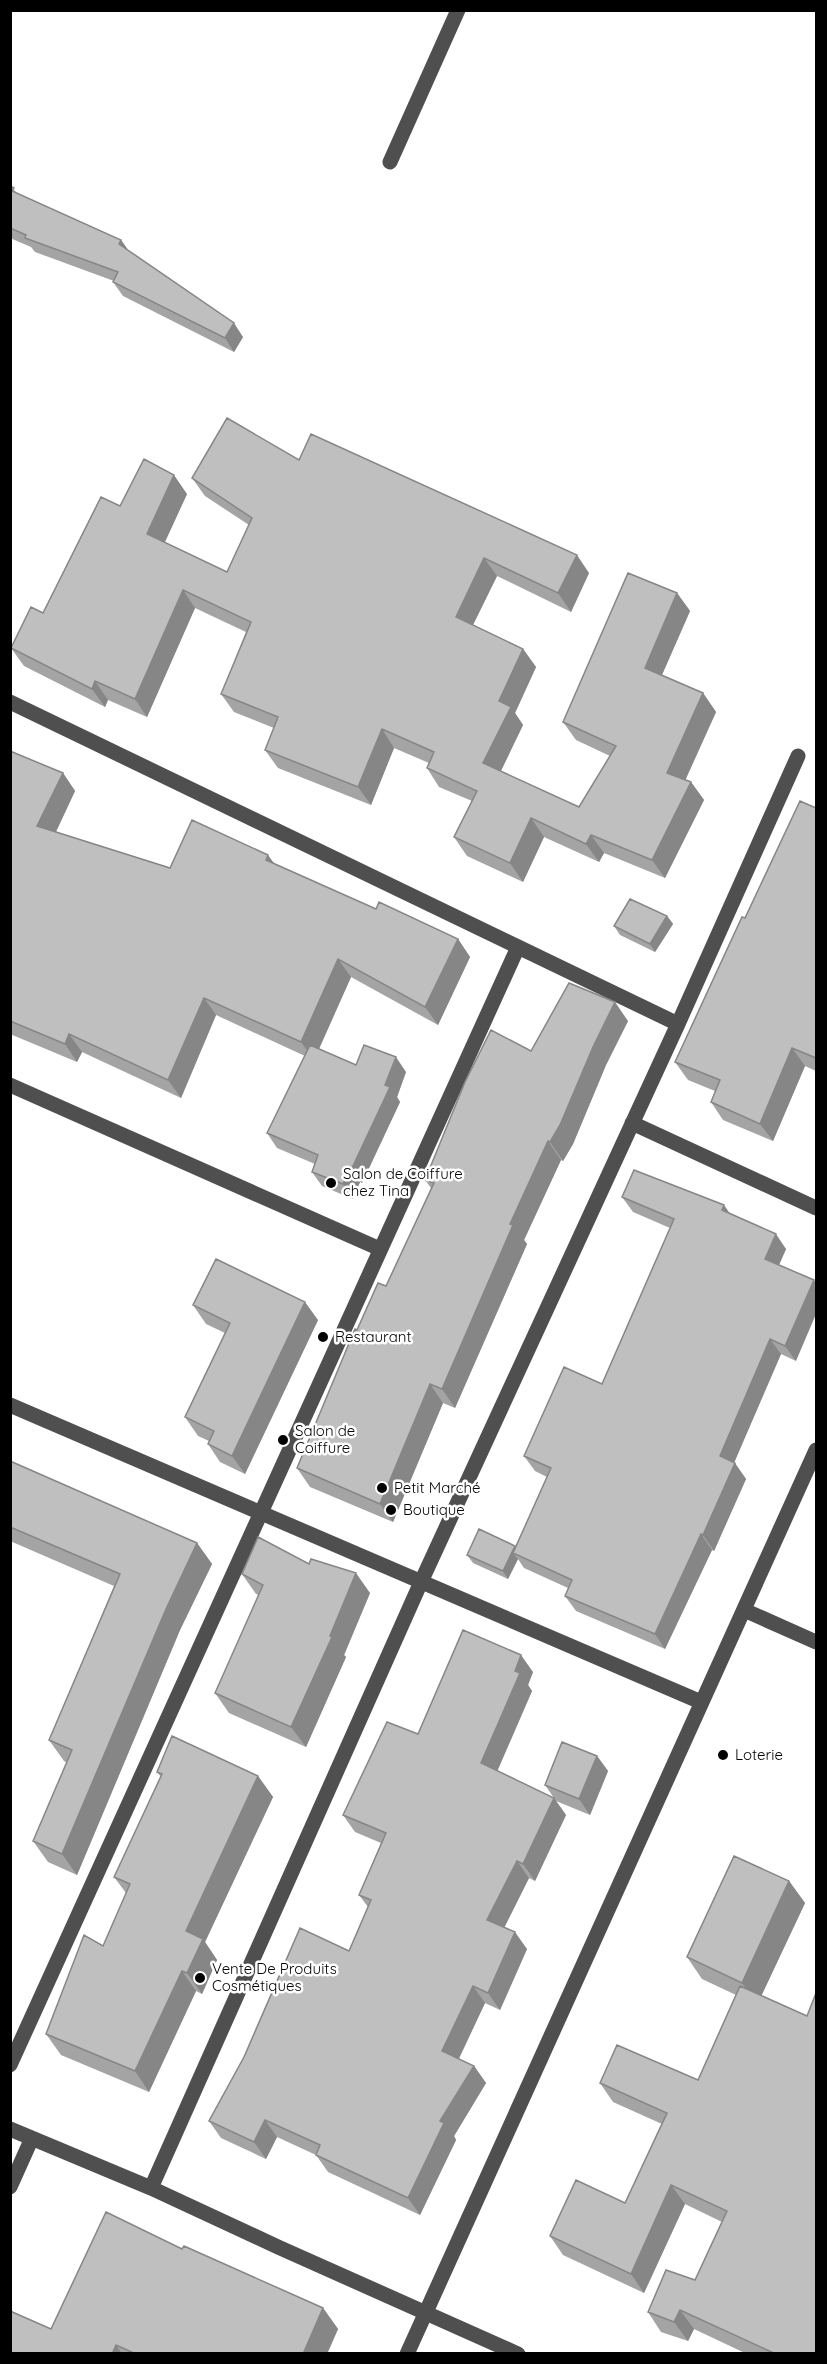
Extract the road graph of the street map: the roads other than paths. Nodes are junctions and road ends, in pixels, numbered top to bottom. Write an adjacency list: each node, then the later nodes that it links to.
1 (458, 10): 2 (street)
2 (390, 162)
3 (10, 702): 5 (street)
4 (798, 756): 6 (street)
5 (518, 947): 6 (street); 10 (street)
6 (678, 1024): 8 (street)
7 (10, 1085): 10 (street)
8 (632, 1123): 9 (street); 14 (street)
9 (816, 1208)
10 (380, 1249): 13 (street)
11 (10, 1405): 13 (street)
12 (816, 1450): 15 (street)
13 (261, 1514): 14 (street); 18 (street)
14 (421, 1582): 17 (street); 22 (street)
15 (744, 1610): 16 (street); 17 (street)
16 (816, 1642)
17 (701, 1702): 23 (street)
18 (10, 2066)
19 (10, 2129): 20 (street)
20 (32, 2138): 21 (street); 22 (street)
21 (10, 2187)
22 (151, 2188): 23 (street)
23 (425, 2312): 24 (street); 25 (street)
24 (406, 2354)
25 (518, 2354)

